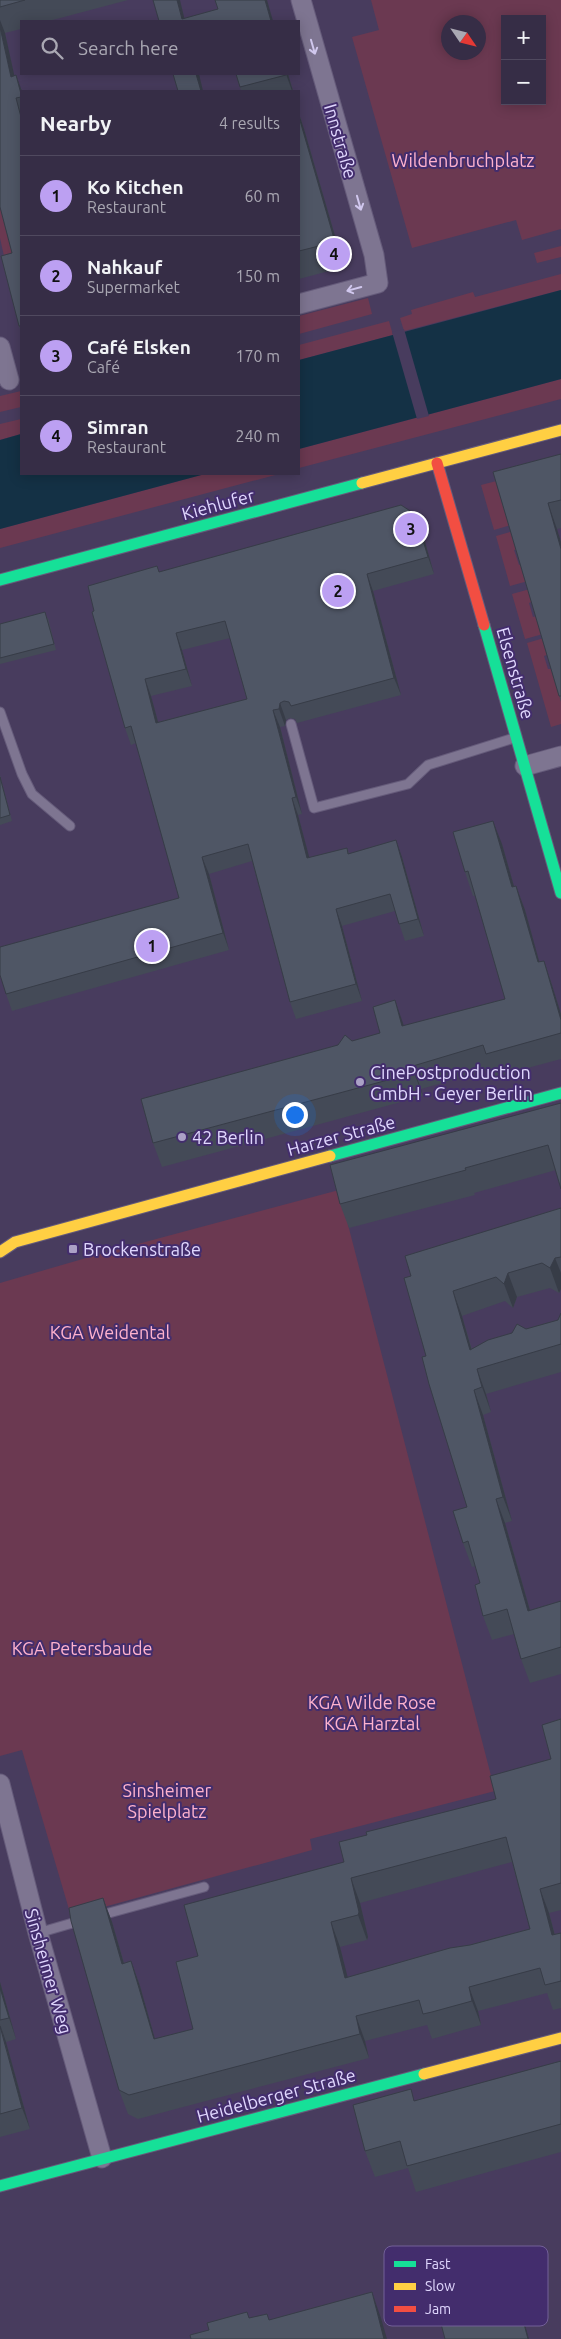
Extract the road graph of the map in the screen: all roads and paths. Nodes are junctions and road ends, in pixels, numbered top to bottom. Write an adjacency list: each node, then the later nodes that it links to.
1 (301, 0): 2 (street, Innstraße, one-way to 2)
2 (300, 304)
3 (0, 347): 4 (street)
4 (10, 379)
5 (561, 430): 6 (street, Kiehlufer)
6 (437, 463): 7 (street, Kiehlufer); 10 (street, Elsenstraße)
7 (0, 580)
8 (0, 712): 13 (lane)
9 (291, 724): 10 (lane)
10 (516, 737): 12 (street, Elsenstraße)
11 (561, 756): 12 (street)
12 (525, 766): 14 (street, Elsenstraße)
13 (70, 826)
14 (561, 893)
15 (561, 1093): 17 (street, Harzer Straße)
16 (0, 1240): 17 (street, Harzer Straße)
17 (15, 1242): 18 (street, Harzer Straße)
18 (0, 1252)
19 (2, 1789): 21 (street, Sinsheimer Weg)
20 (204, 1887): 21 (lane)
21 (38, 1933): 23 (street, Sinsheimer Weg)
22 (561, 2038): 23 (street, Heidelberger Straße)
23 (102, 2158): 24 (street, Heidelberger Straße)
24 (0, 2186)

